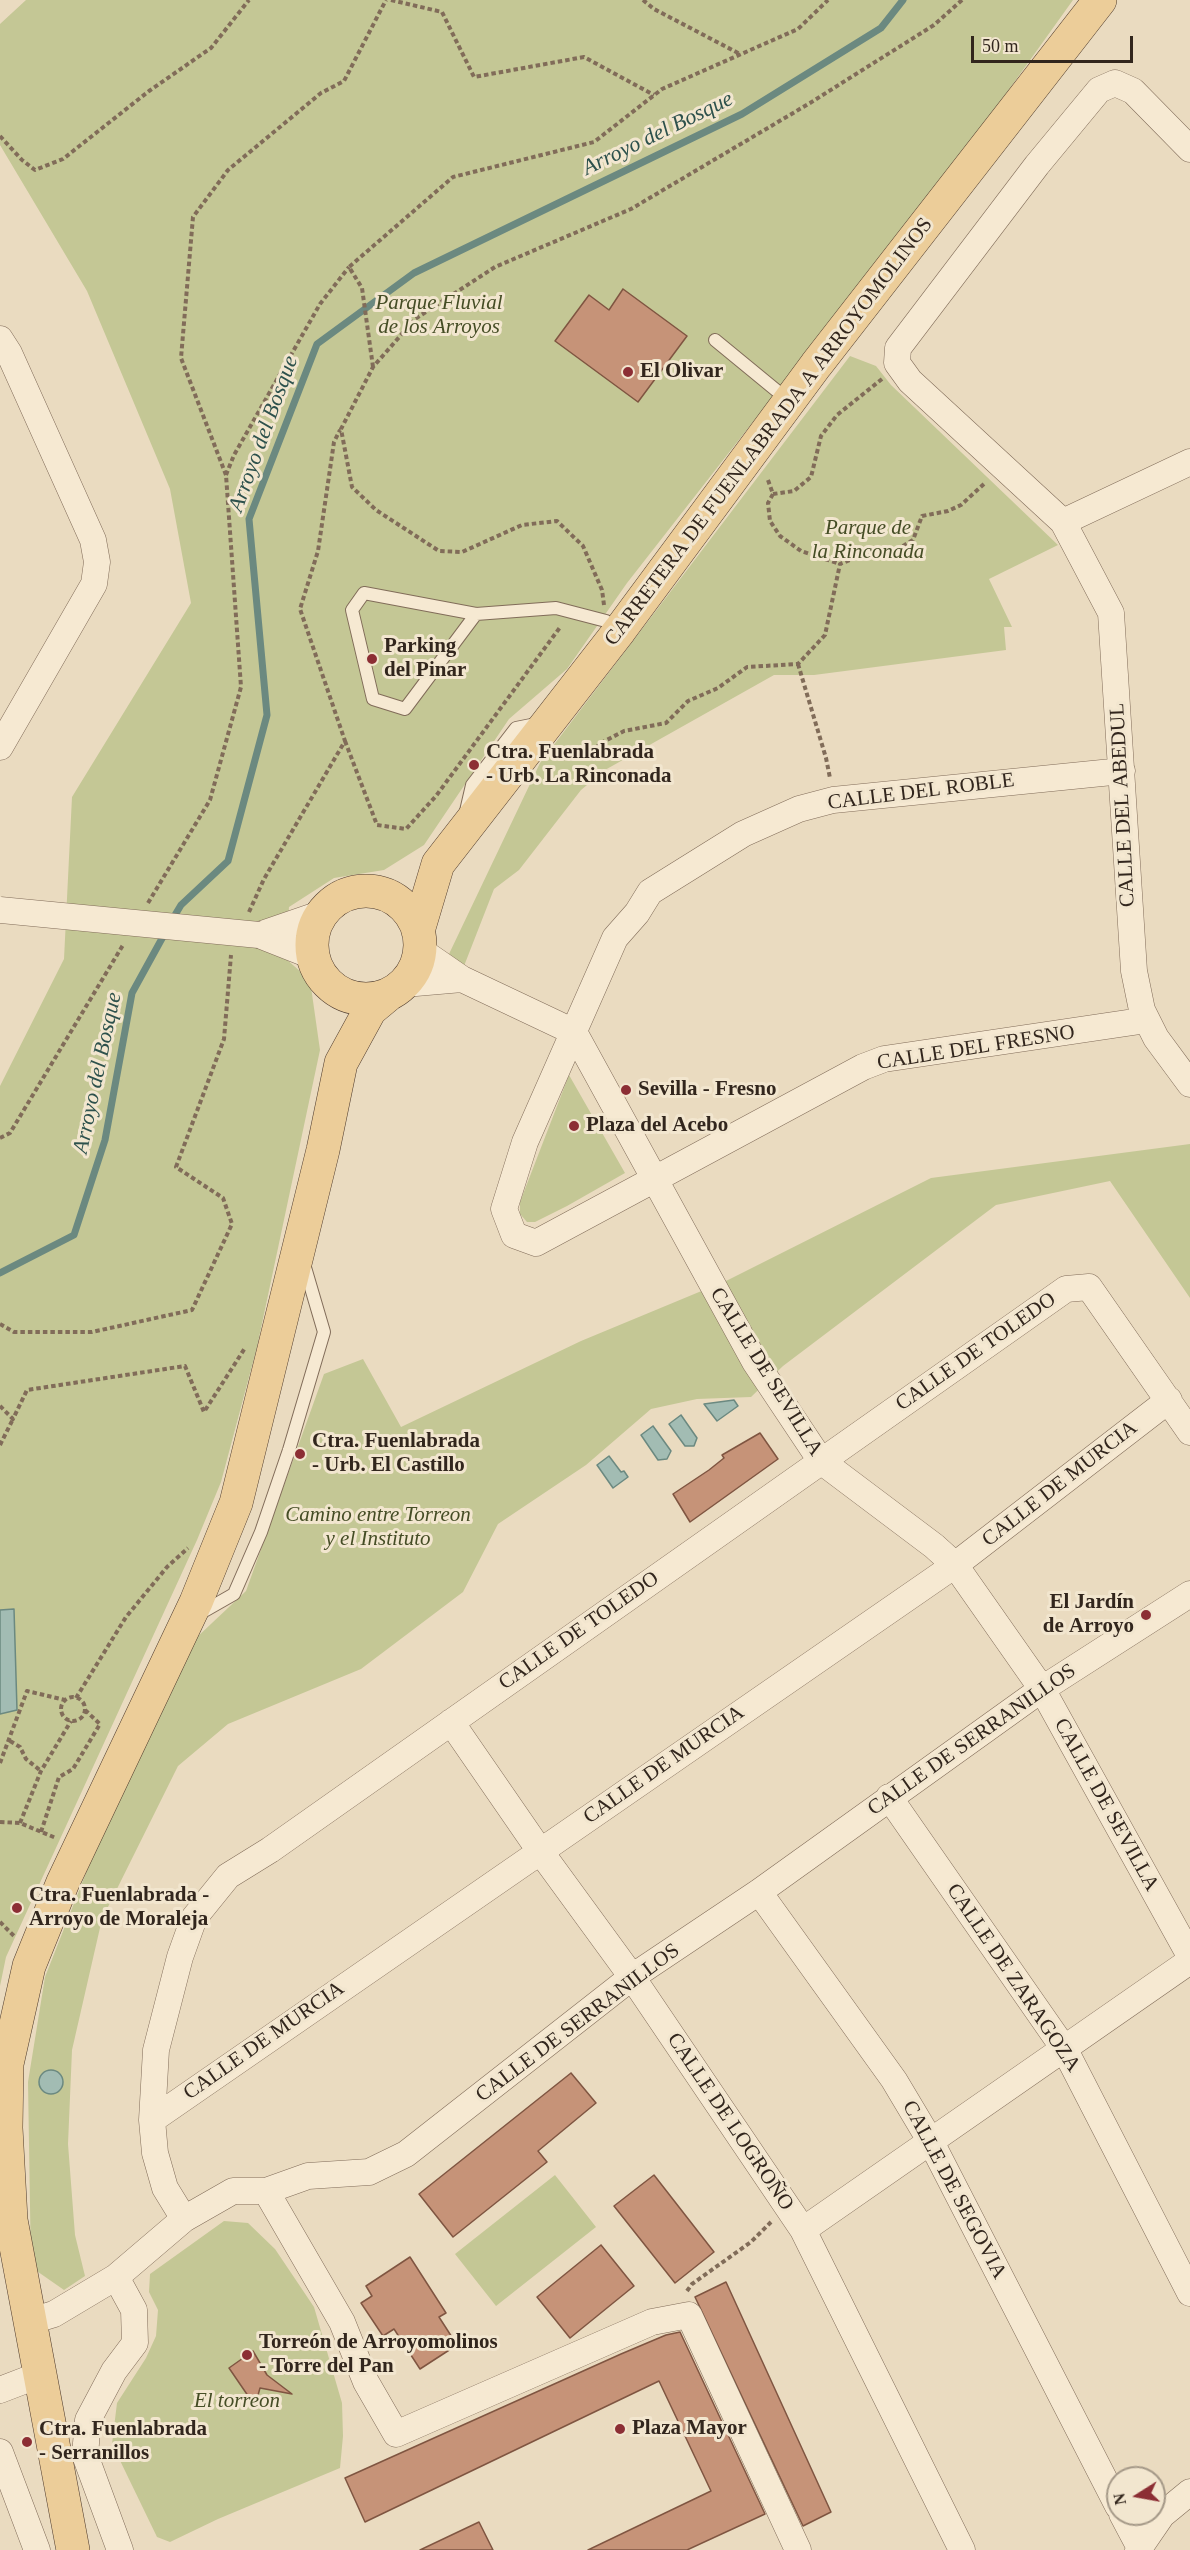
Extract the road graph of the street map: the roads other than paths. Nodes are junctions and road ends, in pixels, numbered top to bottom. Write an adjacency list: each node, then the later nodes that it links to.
1 (1100, 0): 5 (main road, CARRETERA DE FUENLABRADA A ARROYOMOLINOS)
2 (1190, 149): 7 (street, CALLE DEL ABEDUL)
3 (715, 340): 5 (lane)
4 (3, 353): 10 (street)
5 (789, 401): 9 (main road, CARRETERA DE FUENLABRADA A ARROYOMOLINOS)
6 (1190, 462): 7 (street)
7 (1063, 522): 11 (street, CALLE DEL ABEDUL)
8 (476, 614): 8 (lane); 9 (lane)
9 (613, 625): 12 (main road, CARRETERA DE FUENLABRADA A ARROYOMOLINOS)
10 (0, 747)
11 (1122, 771): 22 (street, CALLE DEL ABEDUL); 23 (street, CALLE DEL ROBLE)
12 (438, 864): 13 (main road, CARRETERA DE FUENLABRADA A ARROYOMOLINOS); 17 (main road, CARRETERA DE FUENLABRADA A ARROYOMOLINOS)
13 (351, 892): 15 (main road); 17 (main road)
14 (0, 910): 16 (street, bridge)
15 (320, 915): 16 (street); 18 (main road)
16 (259, 935): 18 (street)
17 (419, 940): 19 (street); 21 (main road)
18 (312, 956): 20 (main road)
19 (462, 979): 21 (street); 23 (street)
20 (329, 986): 21 (main road); 24 (main road)
21 (396, 990): 24 (main road)
22 (1147, 1020): 25 (street, CALLE DEL ABEDUL); 26 (street, CALLE DEL FRESNO)
23 (574, 1032): 26 (street, CALLE DE SEVILLA); 26 (street)
24 (342, 1063): 27 (main road)
25 (1190, 1084)
26 (653, 1179): 30 (street, CALLE DE SEVILLA)
27 (299, 1247): 33 (main road); 33 (lane)
28 (1169, 1400): 29 (street, CALLE DE TOLEDO); 30 (street, CALLE DE TOLEDO); 31 (street, CALLE DE MURCIA)
29 (1190, 1432)
30 (821, 1461): 31 (street, CALLE DE SEVILLA); 35 (street, CALLE DE TOLEDO)
31 (955, 1565): 34 (street, CALLE DE SEVILLA); 37 (street, CALLE DE MURCIA)
32 (1190, 1594): 34 (street, CALLE DE SERRANILLOS)
33 (188, 1620): 43 (main road)
34 (1042, 1689): 36 (street, CALLE DE SERRANILLOS); 39 (street, CALLE DE SEVILLA)
35 (451, 1722): 37 (street, CALLE DE LOGROÑO); 44 (street, CALLE DE TOLEDO)
36 (889, 1797): 38 (street, CALLE DE SERRANILLOS); 42 (street, CALLE DE ZARAGOZA)
37 (540, 1851): 41 (street, CALLE DE LOGROÑO); 44 (street, CALLE DE MURCIA)
38 (759, 1892): 41 (street, CALLE DE SERRANILLOS); 46 (street, CALLE DE SEGOVIA)
39 (1190, 1956)
40 (1190, 1961): 42 (street)
41 (632, 1977): 47 (street, CALLE DE SERRANILLOS); 50 (street, CALLE DE LOGROÑO)
42 (1065, 2050): 46 (street); 52 (street, CALLE DE ZARAGOZA)
43 (3, 2070): 45 (main road)
44 (152, 2120): 49 (street, CALLE DE TOLEDO)
45 (3, 2135): 48 (main road)
46 (932, 2142): 50 (street); 57 (street, CALLE DE SEGOVIA)
47 (266, 2190): 49 (street, CALLE DE SERRANILLOS); 64 (street)
48 (5, 2211): 53 (main road)
49 (184, 2219): 51 (street, CALLE DE SERRANILLOS)
50 (803, 2229): 65 (street, CALLE DE LOGROÑO)
51 (116, 2277): 53 (street, CALLE DE SERRANILLOS); 63 (street)
52 (1190, 2293)
53 (28, 2322): 54 (main road)
54 (39, 2375): 55 (street); 62 (main road)
55 (0, 2390)
56 (0, 2452): 61 (street)
57 (1106, 2483)
58 (1190, 2492): 60 (street)
59 (1128, 2526): 60 (street)
60 (1138, 2548)
61 (37, 2550)
62 (73, 2550)
63 (120, 2550)
64 (798, 2550)
65 (962, 2550)

